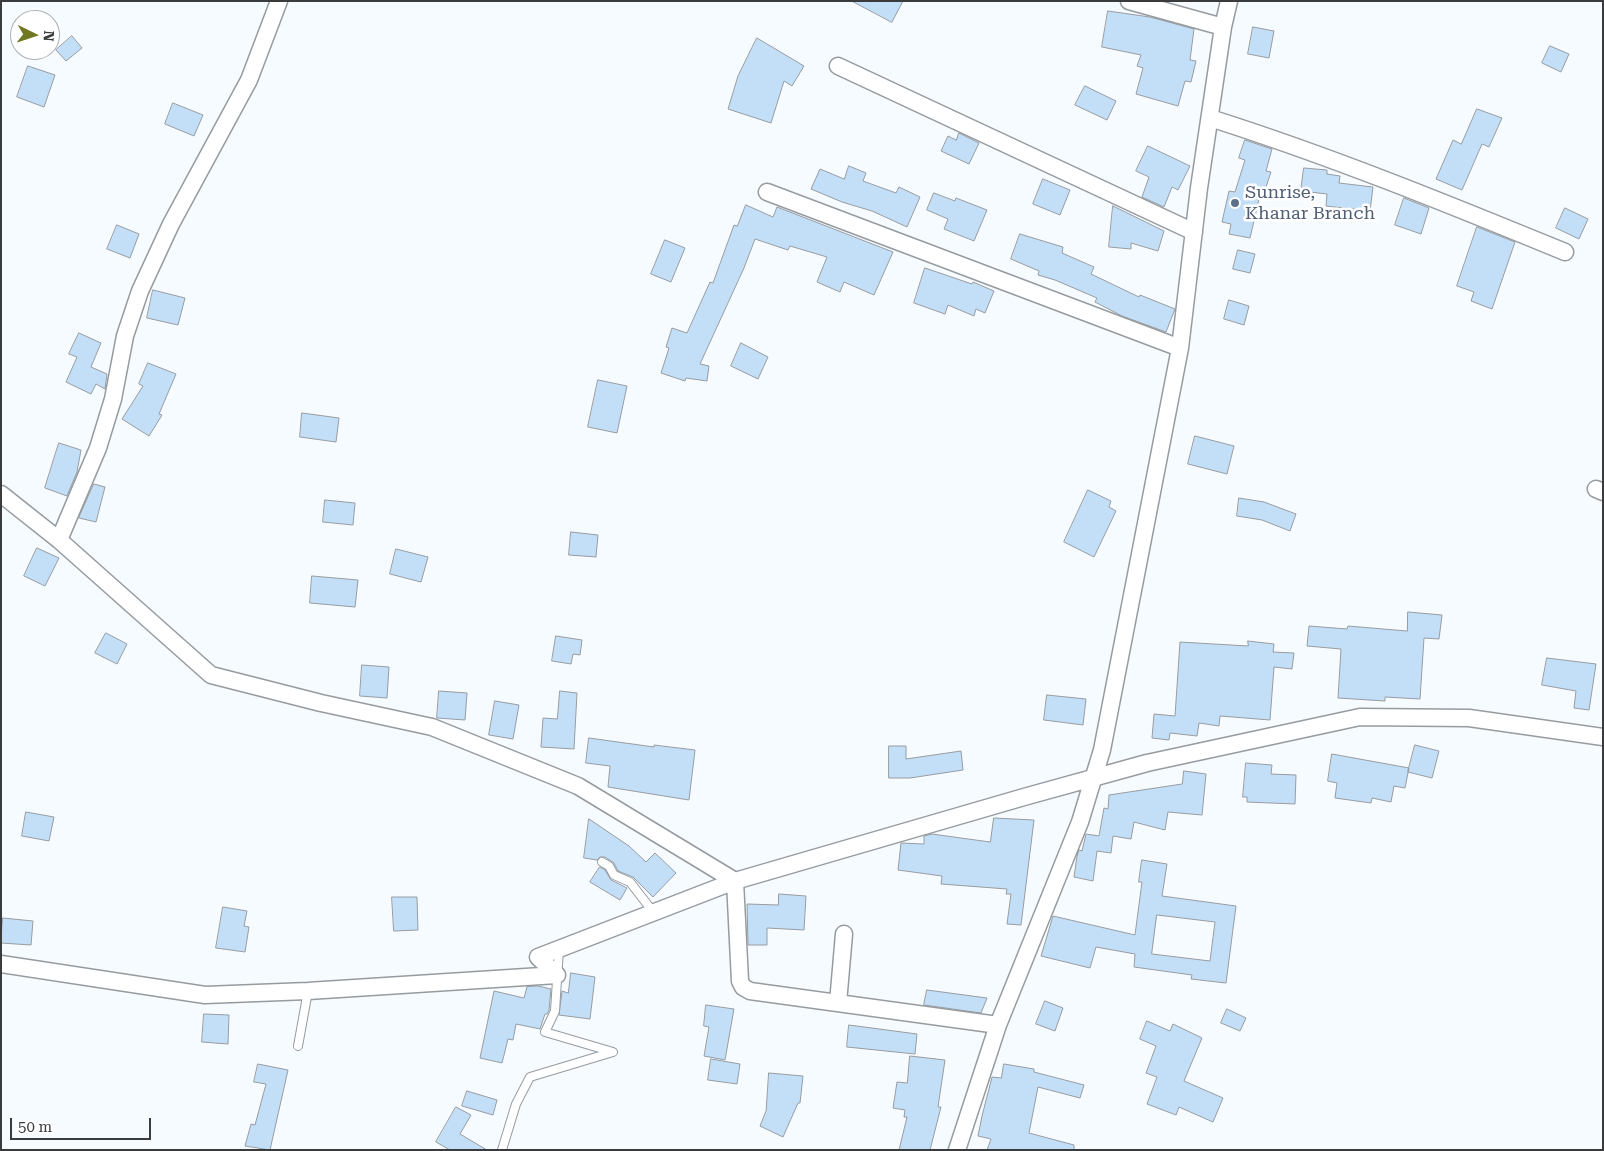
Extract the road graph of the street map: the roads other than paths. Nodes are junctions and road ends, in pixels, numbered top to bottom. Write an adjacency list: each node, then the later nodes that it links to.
1 (279, 1): 12 (street)
2 (1128, 1): 4 (street)
3 (1229, 1): 4 (street)
4 (1223, 26): 6 (street)
5 (838, 66): 8 (street)
6 (1210, 118): 8 (street); 9 (street)
7 (767, 192): 10 (street)
8 (1194, 232): 10 (street)
9 (1565, 252)
10 (1180, 348): 14 (street)
11 (1, 494): 12 (street)
12 (59, 540): 16 (street)
13 (1603, 737): 14 (street)
14 (1094, 778): 16 (street); 23 (street)
15 (602, 862): 17 (lane)
16 (734, 882): 17 (street); 22 (street)
17 (654, 913): 19 (street)
18 (844, 934): 22 (street)
19 (559, 949): 21 (street); 25 (lane)
20 (1, 964): 21 (street)
21 (308, 991): 24 (lane)
22 (838, 1003): 23 (street)
23 (998, 1025): 26 (street)
24 (298, 1046)
25 (502, 1150)
26 (957, 1150)

